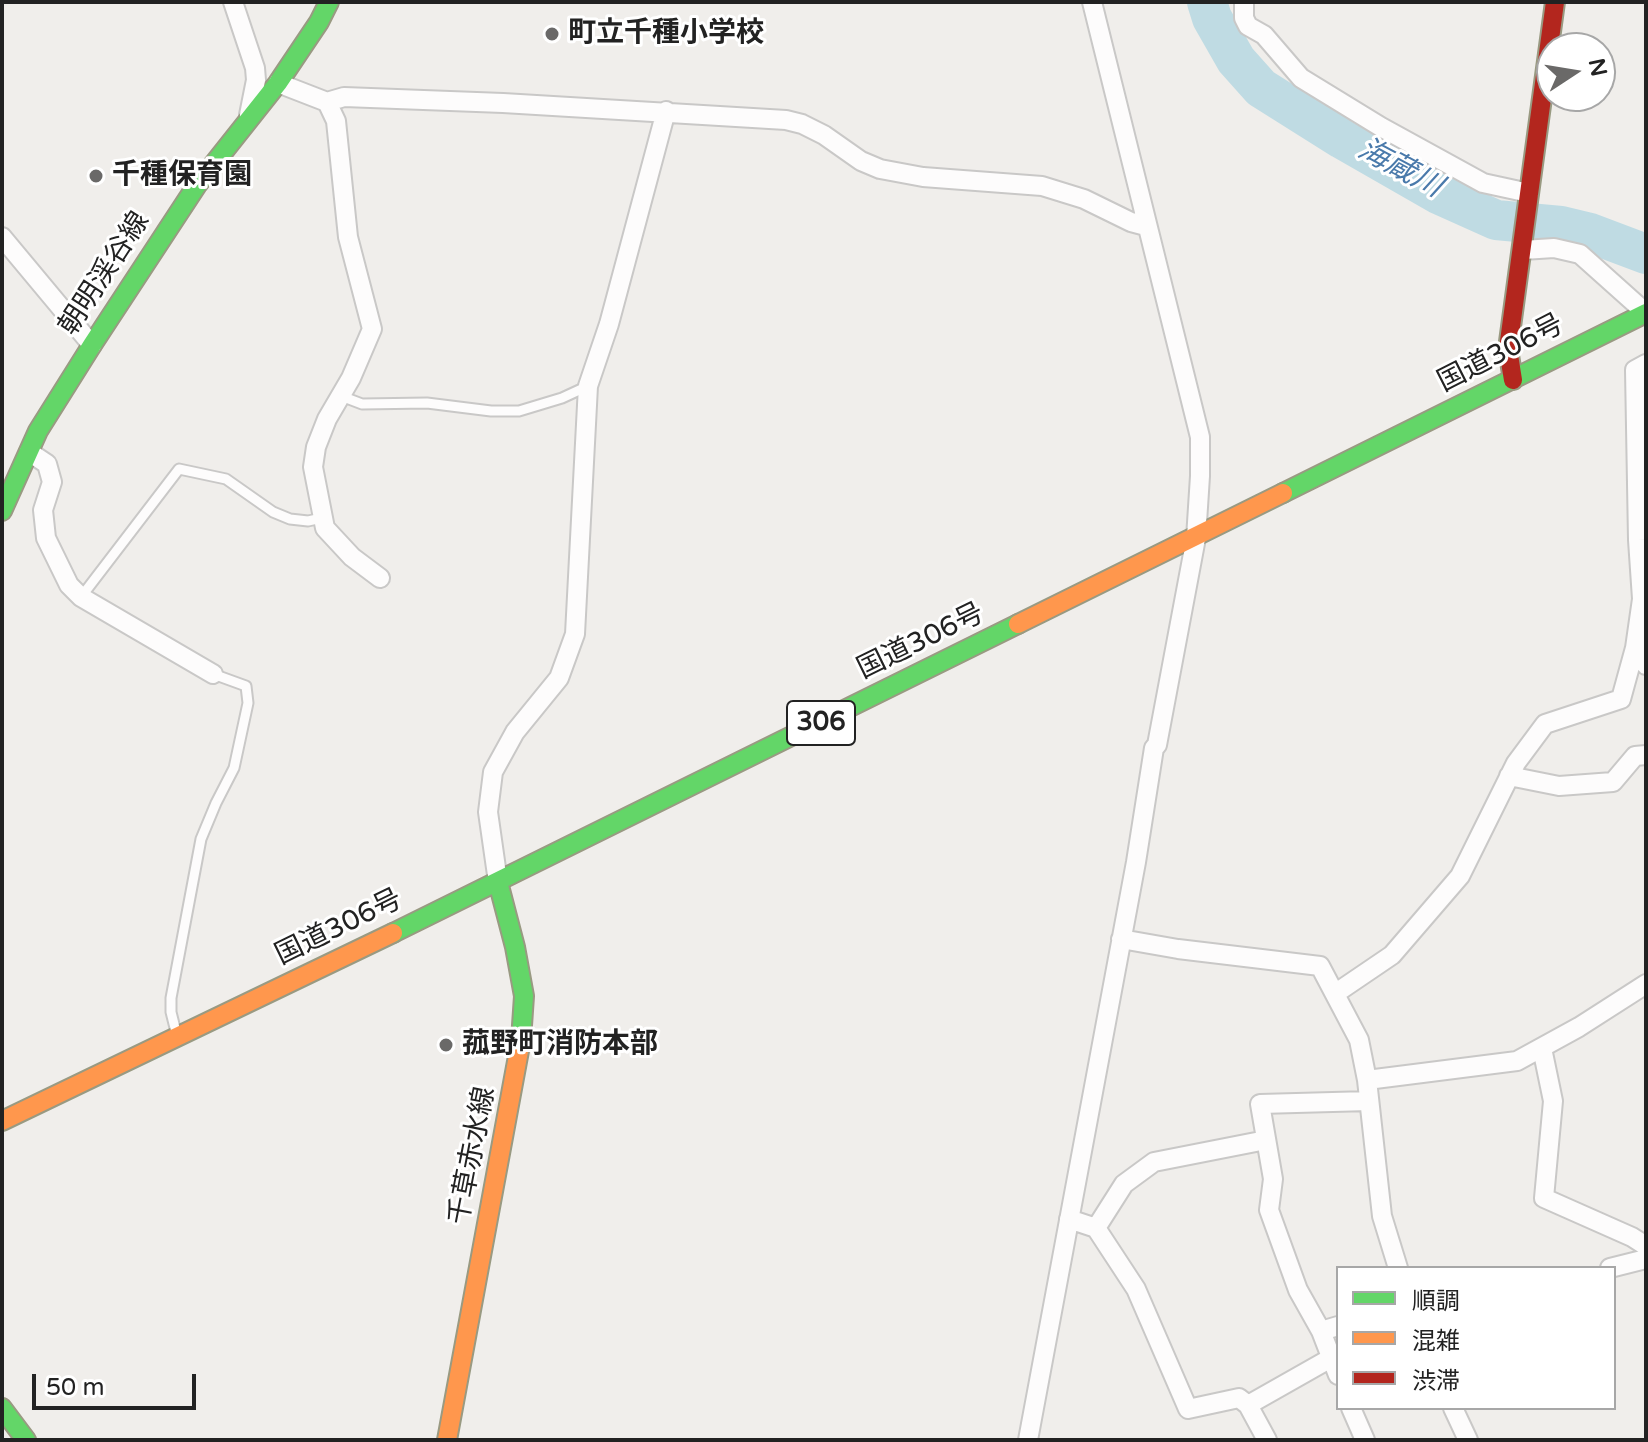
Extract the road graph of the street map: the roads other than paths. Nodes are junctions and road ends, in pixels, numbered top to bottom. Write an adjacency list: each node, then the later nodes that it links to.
1 (233, 2): 9 (street)
2 (329, 2): 6 (main road, 朝明渓谷線)
3 (1092, 2): 11 (street)
4 (1244, 2): 10 (street)
5 (1555, 2): 10 (main road)
6 (278, 83): 7 (street); 9 (main road, 朝明渓谷線)
7 (327, 102): 8 (street); 19 (street)
8 (666, 111): 11 (street); 18 (street)
9 (248, 120): 15 (main road, 朝明渓谷線)
10 (1529, 197): 13 (main road)
11 (1146, 226): 23 (street)
12 (2, 237): 15 (street)
13 (1524, 246): 14 (street); 17 (main road)
14 (1643, 315): 17 (main road, 国道306号 / 306)
15 (92, 345): 20 (main road, 朝明渓谷線)
16 (1646, 364): 26 (street)
17 (1513, 380): 23 (main road, 国道306号 / 306)
18 (588, 386): 19 (lane); 31 (street)
19 (341, 396): 22 (street)
20 (29, 452): 21 (main road, 朝明渓谷線); 25 (street)
21 (2, 511)
22 (322, 518): 24 (street); 25 (lane)
23 (1196, 538): 31 (main road, 国道306号 / 306); 32 (street)
24 (380, 578)
25 (81, 597): 28 (street)
26 (1635, 648): 27 (street); 30 (street)
27 (1646, 665)
28 (213, 674): 35 (lane)
29 (1646, 755): 30 (street)
30 (1509, 776): 34 (street)
31 (498, 882): 35 (main road, 国道306号 / 306); 54 (main road, 千草赤水線)
32 (1121, 939): 34 (street); 41 (street)
33 (1646, 984): 36 (street)
34 (1336, 993): 37 (street)
35 (177, 1039): 39 (main road, 国道306号 / 306)
36 (1542, 1048): 37 (street); 43 (street)
37 (1367, 1080): 38 (street)
38 (1369, 1101): 40 (street); 45 (street)
39 (2, 1121)
40 (1266, 1140): 42 (street); 47 (street)
41 (1069, 1219): 42 (street); 55 (street)
42 (1096, 1228): 49 (street)
43 (1646, 1246)
44 (1646, 1259): 46 (street)
45 (1397, 1266)
46 (1616, 1266)
47 (1329, 1328): 48 (street)
48 (1335, 1367): 49 (street)
49 (1248, 1405): 56 (street)
50 (2, 1408): 53 (main road)
51 (1352, 1410): 57 (street)
52 (1454, 1410): 58 (street)
53 (26, 1440)
54 (447, 1440)
55 (1028, 1440)
56 (1267, 1440)
57 (1365, 1440)
58 (1468, 1440)

